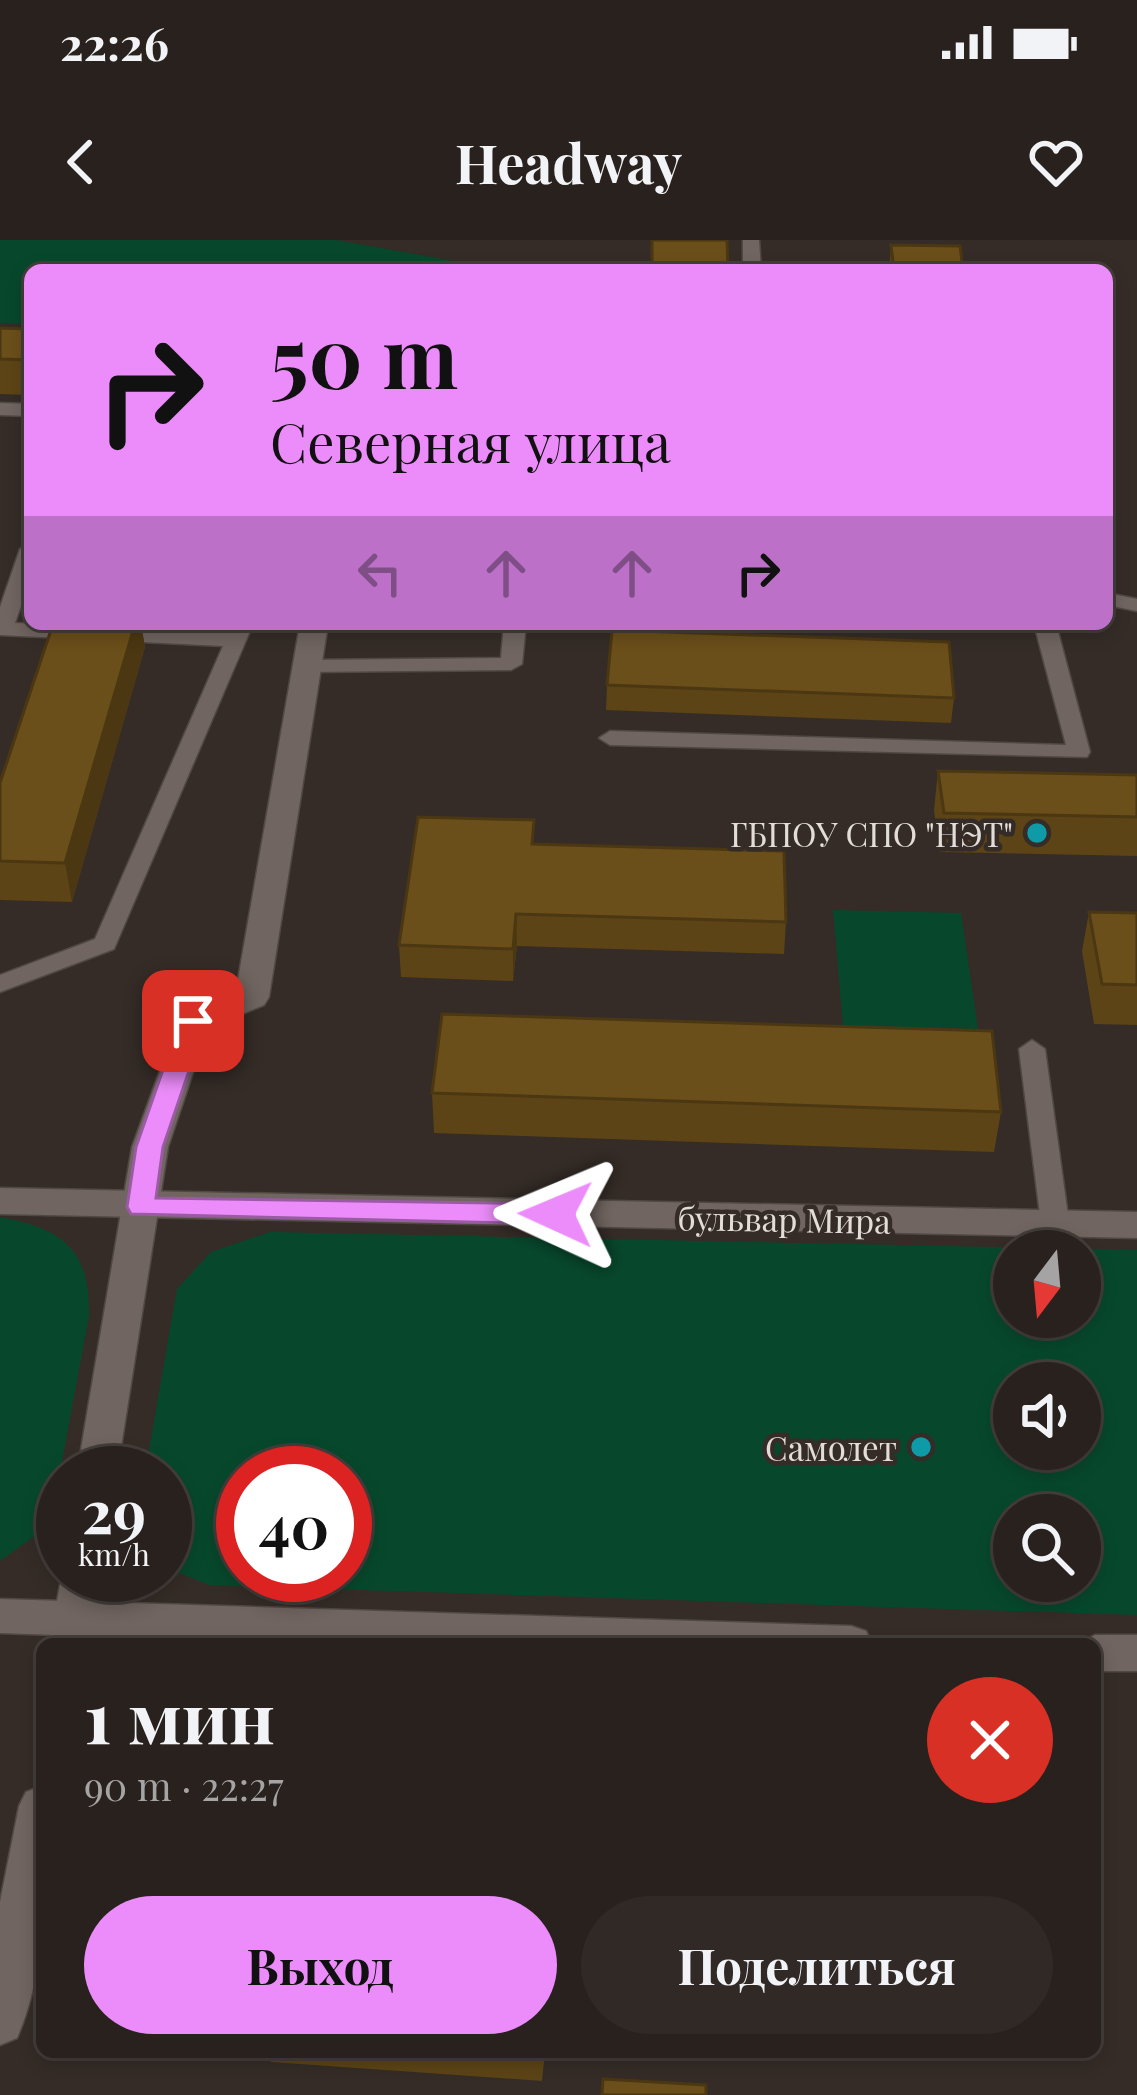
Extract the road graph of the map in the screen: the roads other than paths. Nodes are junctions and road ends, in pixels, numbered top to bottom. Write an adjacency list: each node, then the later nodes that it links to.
1 (24, 566): 2 (lane)
2 (2, 629)
3 (81, 630): 7 (lane)
4 (313, 630): 8 (street)
5 (514, 630): 8 (lane)
6 (1047, 630): 9 (lane)
7 (239, 632): 10 (lane)
8 (307, 666): 13 (street)
9 (610, 738)
10 (0, 984)
11 (1032, 1049): 14 (lane)
12 (0, 1202): 13 (street, бульвар Мира)
13 (140, 1207): 14 (street, бульвар Мира); 16 (street)
14 (1055, 1223): 15 (street, бульвар Мира)
15 (1137, 1225)
16 (101, 1446)
17 (0, 1616): 18 (street)
18 (72, 1631): 19 (street)
19 (483, 1638)
20 (1101, 1653): 21 (street)
21 (1137, 1653)
22 (36, 1836): 23 (street)
23 (0, 2022)

